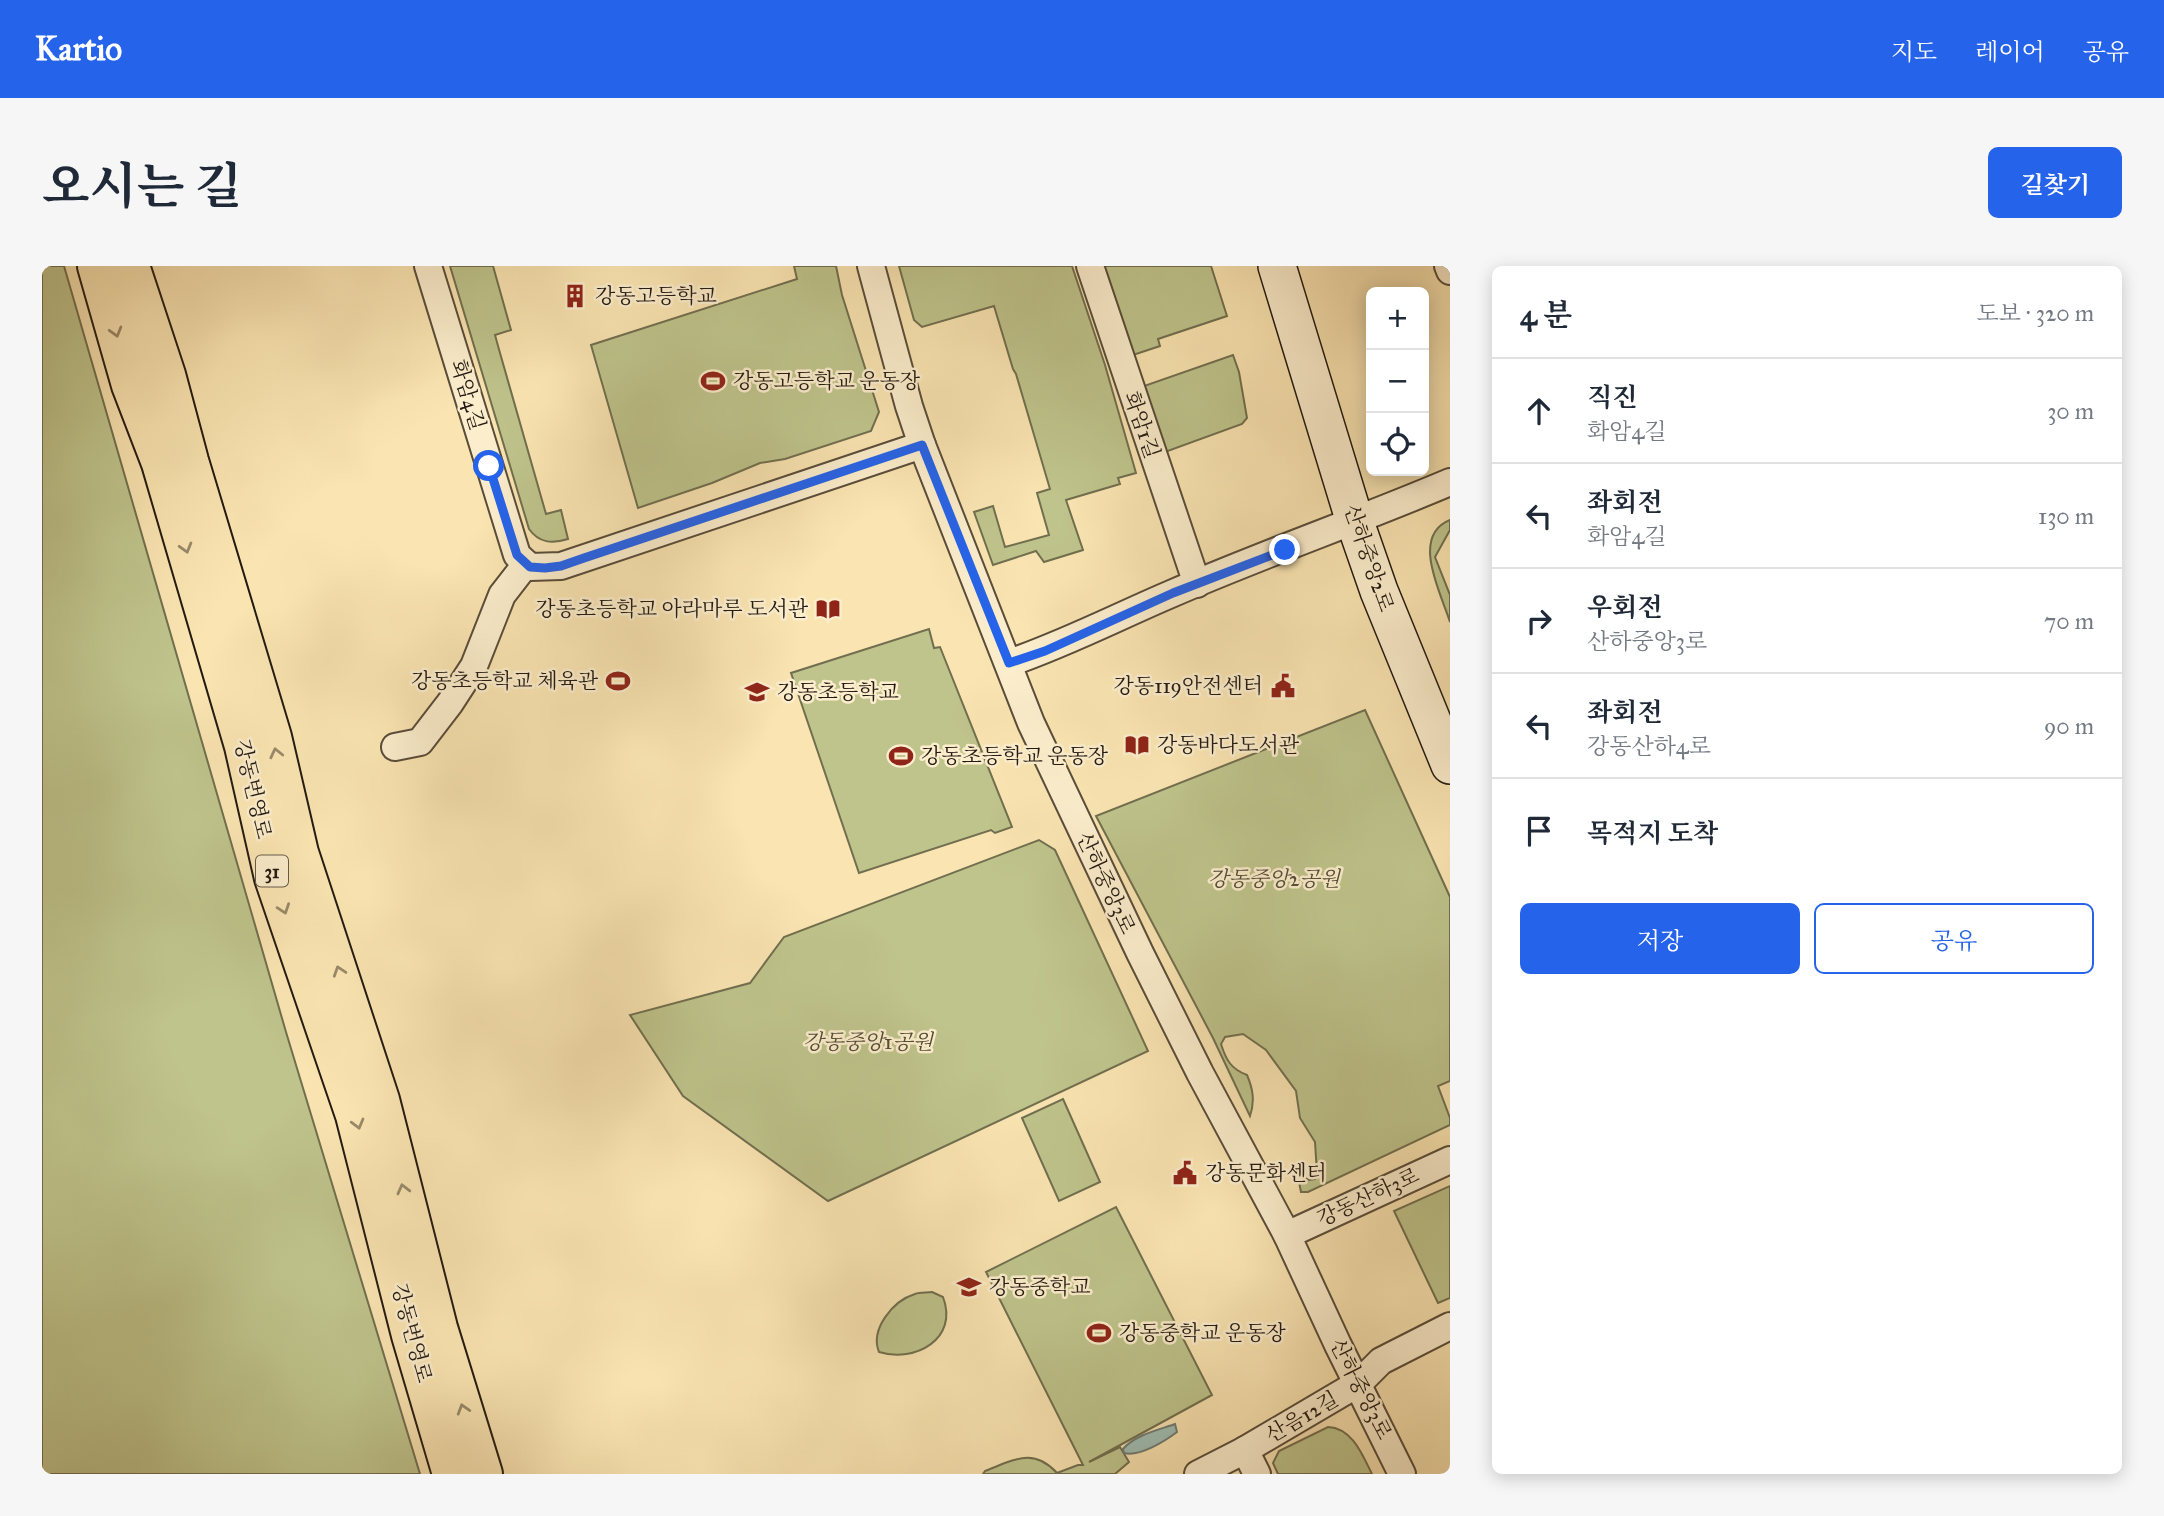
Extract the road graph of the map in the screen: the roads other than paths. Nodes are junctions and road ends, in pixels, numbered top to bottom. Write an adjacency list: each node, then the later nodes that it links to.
1 (97, 266): 20 (highway, 강동번영로 / 31, one-way to 20)
2 (131, 266): 21 (highway, 강동번영로, one-way to 2)
3 (428, 266): 10 (street, 화암4길)
4 (871, 266): 7 (street, 산하중앙3로)
5 (1090, 266): 11 (street, 화암1길)
6 (1277, 266): 9 (main road, 산하중앙2로)
7 (922, 445): 10 (street); 12 (street, 산하중앙3로)
8 (1450, 482): 9 (street)
9 (1354, 522): 11 (street); 14 (main road, 산하중앙2로)
10 (526, 564): 13 (street)
11 (1198, 584): 12 (street)
12 (1009, 663): 16 (street, 산하중앙3로)
13 (395, 747)
14 (1450, 765)
15 (1450, 1160): 16 (street, 강동산하3로)
16 (1287, 1235): 18 (street, 산하중앙3로)
17 (1450, 1326): 18 (street, 산음12길)
18 (1359, 1384): 19 (street, 산음12길); 24 (street, 산하중앙3로)
19 (1245, 1450): 22 (street, 산음12길); 23 (street, 산음12길)
20 (452, 1474)
21 (483, 1474)
22 (1198, 1474)
23 (1257, 1474)
24 (1402, 1474)

